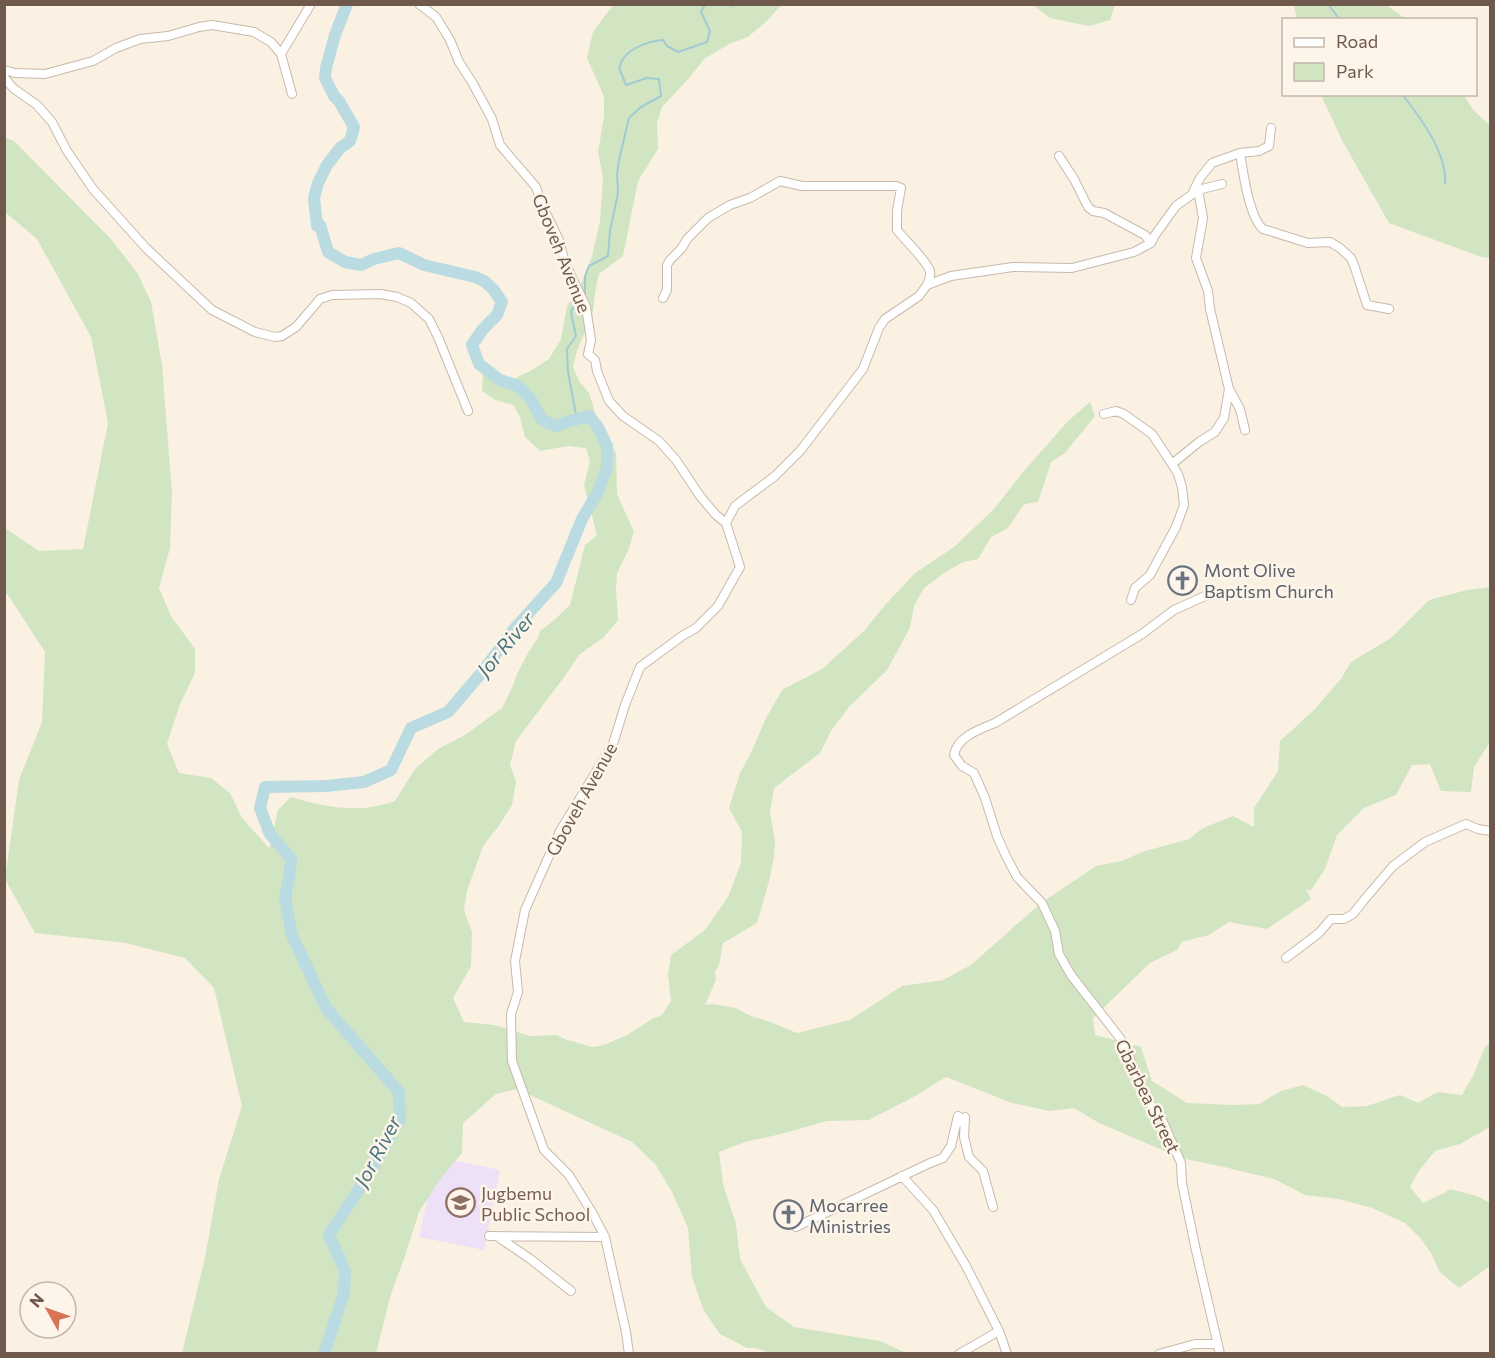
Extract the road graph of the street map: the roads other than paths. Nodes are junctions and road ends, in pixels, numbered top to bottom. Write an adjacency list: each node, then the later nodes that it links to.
1 (311, 4): 3 (street)
2 (419, 4): 22 (street, Gboveh Avenue)
3 (281, 54): 4 (street); 6 (street)
4 (4, 70)
5 (4, 77): 18 (street)
6 (292, 94)
7 (1271, 128): 8 (street)
8 (1240, 153): 12 (street); 16 (street)
9 (1059, 156): 13 (street)
10 (1222, 184): 11 (street)
11 (1198, 190): 12 (street); 17 (street)
12 (1191, 196): 13 (street)
13 (1151, 243): 14 (street)
14 (927, 285): 15 (street); 22 (street)
15 (663, 298)
16 (1389, 309)
17 (1228, 389): 20 (street); 21 (street)
18 (468, 411)
19 (1104, 414): 21 (street)
20 (1245, 430)
21 (1172, 464): 24 (street)
22 (726, 523): 30 (street, Gboveh Avenue)
23 (1205, 596): 33 (street, Gbarbea Street)
24 (1131, 600)
25 (1491, 831): 26 (street)
26 (1286, 958)
27 (902, 1176): 28 (street); 29 (street); 32 (street)
28 (993, 1207)
29 (796, 1227)
30 (604, 1237): 31 (street); 34 (street, Gboveh Avenue)
31 (571, 1291)
32 (999, 1331): 35 (street); 36 (street)
33 (1217, 1344): 37 (street); 38 (street, Gbarbea Street)
34 (629, 1353)
35 (959, 1353)
36 (1007, 1353)
37 (1159, 1353)
38 (1220, 1353)

